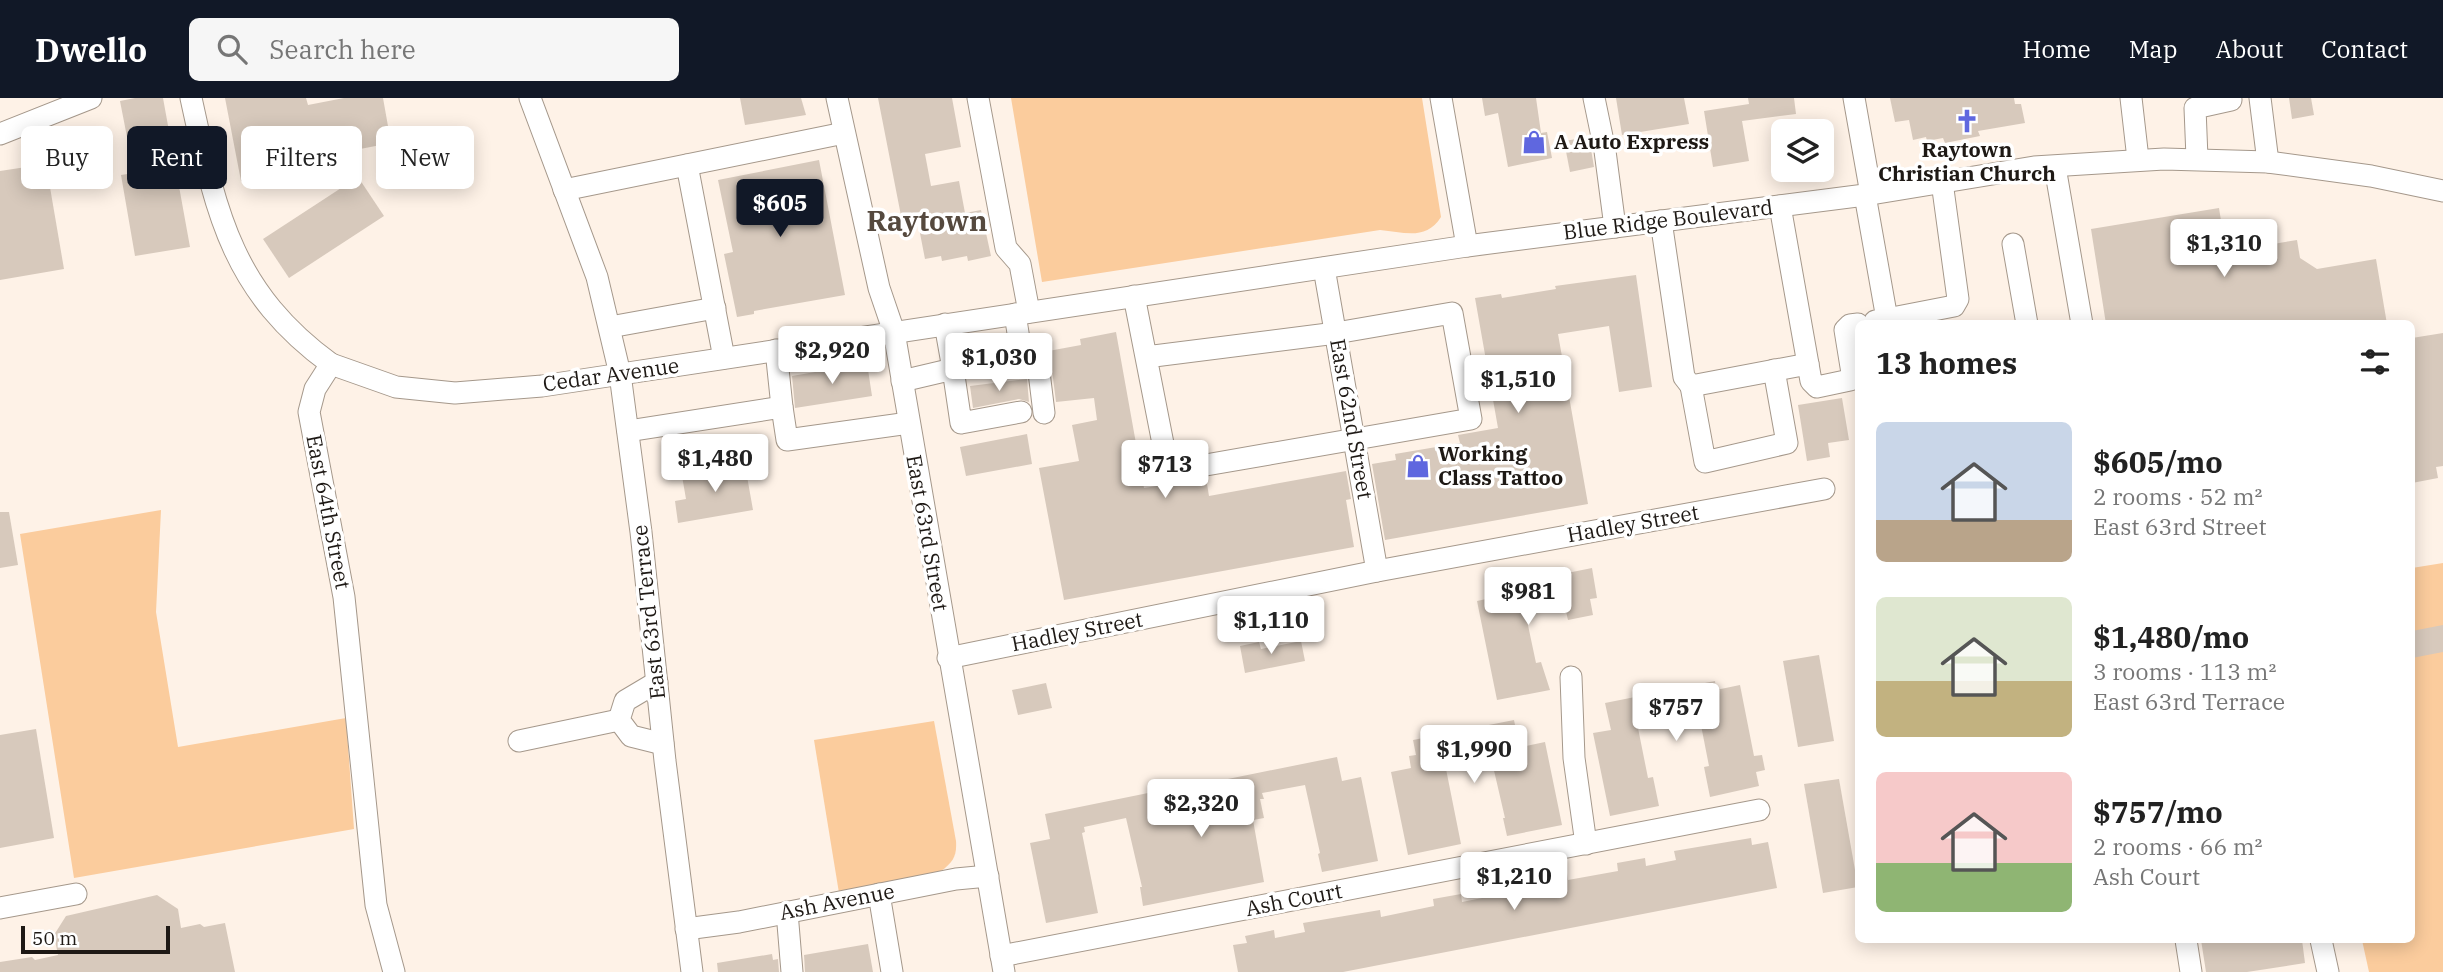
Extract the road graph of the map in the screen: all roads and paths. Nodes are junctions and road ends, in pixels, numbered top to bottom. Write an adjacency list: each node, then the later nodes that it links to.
1 (91, 98): 13 (street)
2 (191, 98): 45 (street)
3 (530, 98): 20 (street, East 63rd Terrace)
4 (837, 98): 12 (street, East 63rd Street)
5 (978, 98): 31 (street)
6 (1441, 98): 27 (street)
7 (1594, 98): 25 (street)
8 (1854, 98): 22 (street)
9 (2132, 98): 15 (street)
10 (2230, 98): 14 (street)
11 (2260, 98): 16 (street)
12 (844, 133): 17 (street); 39 (street, East 63rd Street)
13 (0, 134)
14 (2197, 158): 15 (street, Blue Ridge Boulevard); 16 (street, Blue Ridge Boulevard)
15 (2138, 159): 18 (street, Blue Ridge Boulevard)
16 (2268, 162): 21 (street, Blue Ridge Boulevard)
17 (687, 165): 20 (street); 30 (street)
18 (2055, 167): 19 (street, Blue Ridge Boulevard); 35 (street)
19 (1942, 182): 22 (street, Blue Ridge Boulevard); 32 (street)
20 (564, 190): 38 (street, East 63rd Terrace)
21 (2443, 191)
22 (1868, 194): 23 (street, Blue Ridge Boulevard); 32 (street)
23 (1780, 206): 24 (street, Blue Ridge Boulevard); 46 (street)
24 (1661, 221): 25 (street, Blue Ridge Boulevard); 51 (street)
25 (1615, 227): 27 (street, Blue Ridge Boulevard)
26 (2013, 244): 34 (street)
27 (1467, 246): 28 (street, Blue Ridge Boulevard)
28 (1324, 268): 29 (street, Blue Ridge Boulevard); 40 (street, East 62nd Street)
29 (1134, 296): 31 (street, Blue Ridge Boulevard); 42 (street)
30 (715, 308): 38 (street); 43 (street)
31 (1022, 313): 36 (street, Blue Ridge Boulevard); 44 (street)
32 (1886, 319): 33 (street)
33 (1881, 320)
34 (2026, 320)
35 (2081, 320)
36 (946, 324): 39 (street, Blue Ridge Boulevard); 47 (street)
37 (1855, 324): 46 (street)
38 (610, 327): 49 (street, East 63rd Terrace)
39 (894, 332): 41 (street, Cedar Avenue); 50 (street, East 63rd Street)
40 (1336, 333): 42 (street); 57 (street, East 62nd Street); 57 (street)
41 (776, 350): 43 (street, Cedar Avenue); 52 (street)
42 (1146, 357): 57 (street)
43 (724, 358): 49 (street, Cedar Avenue)
44 (1022, 358): 47 (street); 54 (street)
45 (331, 364): 49 (street, Cedar Avenue); 77 (street, East 64th Street)
46 (1808, 364): 48 (street)
47 (953, 369): 50 (street); 53 (street)
48 (1774, 370): 51 (street); 51 (street)
49 (620, 374): 56 (street, East 63rd Terrace)
50 (902, 382): 55 (street, East 63rd Street)
51 (1691, 386)
52 (782, 407): 55 (street); 56 (street)
53 (1021, 412)
54 (1044, 413)
55 (909, 423): 60 (street, East 63rd Street)
56 (628, 430): 62 (street, East 63rd Terrace)
57 (1354, 441): 59 (street, East 62nd Street)
58 (1824, 489): 59 (street, Hadley Street)
59 (1377, 571): 60 (street, Hadley Street)
60 (948, 658): 68 (street, East 63rd Street)
61 (1572, 677): 67 (street)
62 (657, 682): 63 (street); 65 (street, East 63rd Terrace)
63 (619, 720): 64 (street); 65 (street)
64 (519, 741)
65 (663, 744): 73 (street, East 63rd Terrace)
66 (1759, 810): 67 (street, Ash Court)
67 (1586, 844): 76 (street, Ash Court)
68 (988, 876): 70 (street, Ash Avenue); 76 (street, East 63rd Street)
69 (76, 894): 71 (street)
70 (879, 894): 72 (street, Ash Avenue); 80 (street)
71 (0, 908)
72 (787, 912): 73 (street, Ash Avenue); 79 (street)
73 (686, 929): 78 (street, East 63rd Terrace)
74 (2186, 943): 81 (street)
75 (2322, 943): 82 (street)
76 (1003, 964)
77 (394, 972)
78 (692, 972)
79 (792, 972)
80 (892, 972)
81 (2191, 972)
82 (2328, 972)

